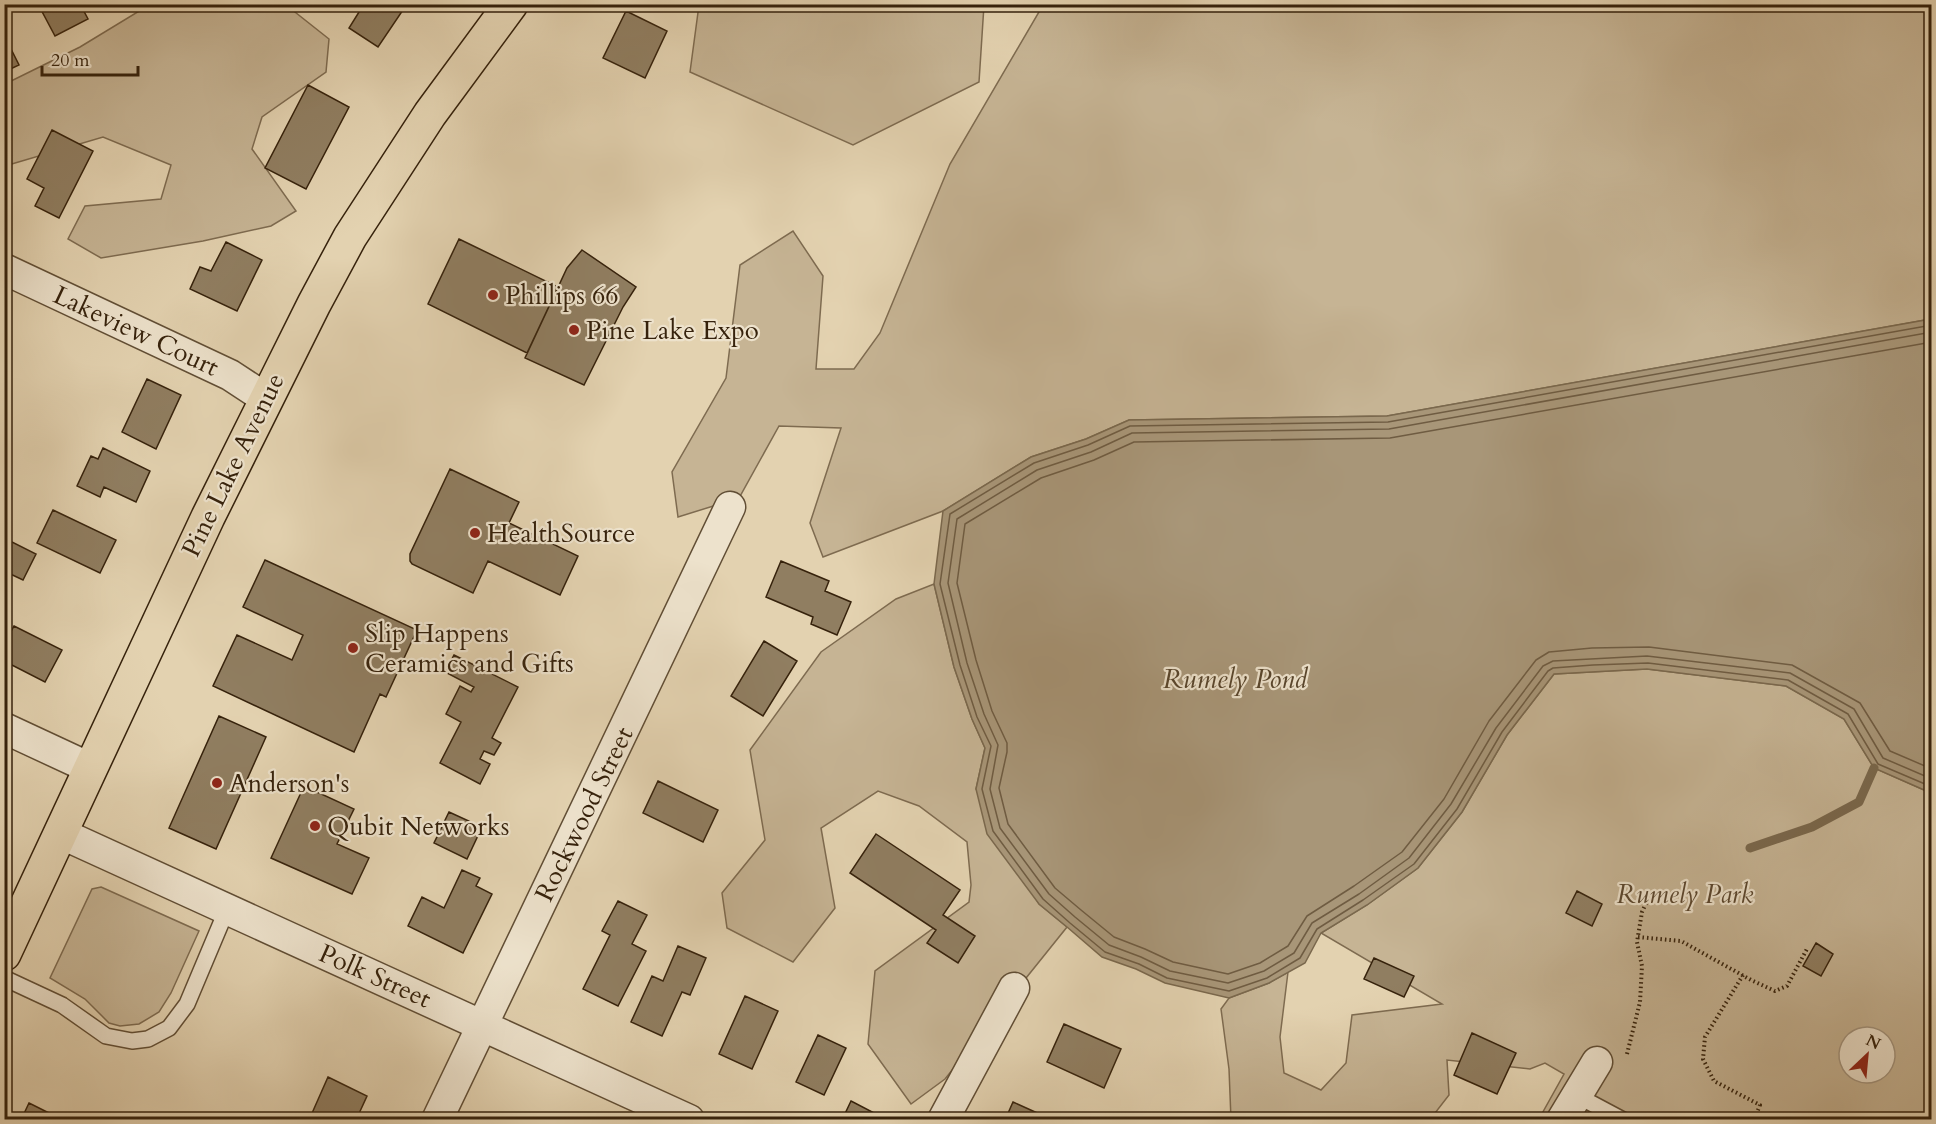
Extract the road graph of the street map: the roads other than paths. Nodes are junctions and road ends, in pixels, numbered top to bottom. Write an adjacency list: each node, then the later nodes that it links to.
1 (511, 4): 3 (main road, Pine Lake Avenue)
2 (4, 269): 3 (street, Lakeview Court)
3 (265, 398): 6 (main road, Pine Lake Avenue)
4 (730, 507): 12 (street, Rockwood Street)
5 (4, 728): 6 (street)
6 (90, 768): 7 (main road, Pine Lake Avenue)
7 (60, 833): 8 (street, Polk Street); 9 (main road, Pine Lake Avenue)
8 (227, 909): 10 (lane); 12 (street, Polk Street)
9 (4, 954)
10 (4, 978)
11 (1014, 988): 17 (street)
12 (483, 1024): 15 (street, Rockwood Street); 16 (street, Polk Street)
13 (1611, 1064): 14 (street)
14 (1569, 1107): 18 (lane)
15 (437, 1119)
16 (689, 1119)
17 (942, 1119)
18 (1623, 1119)

